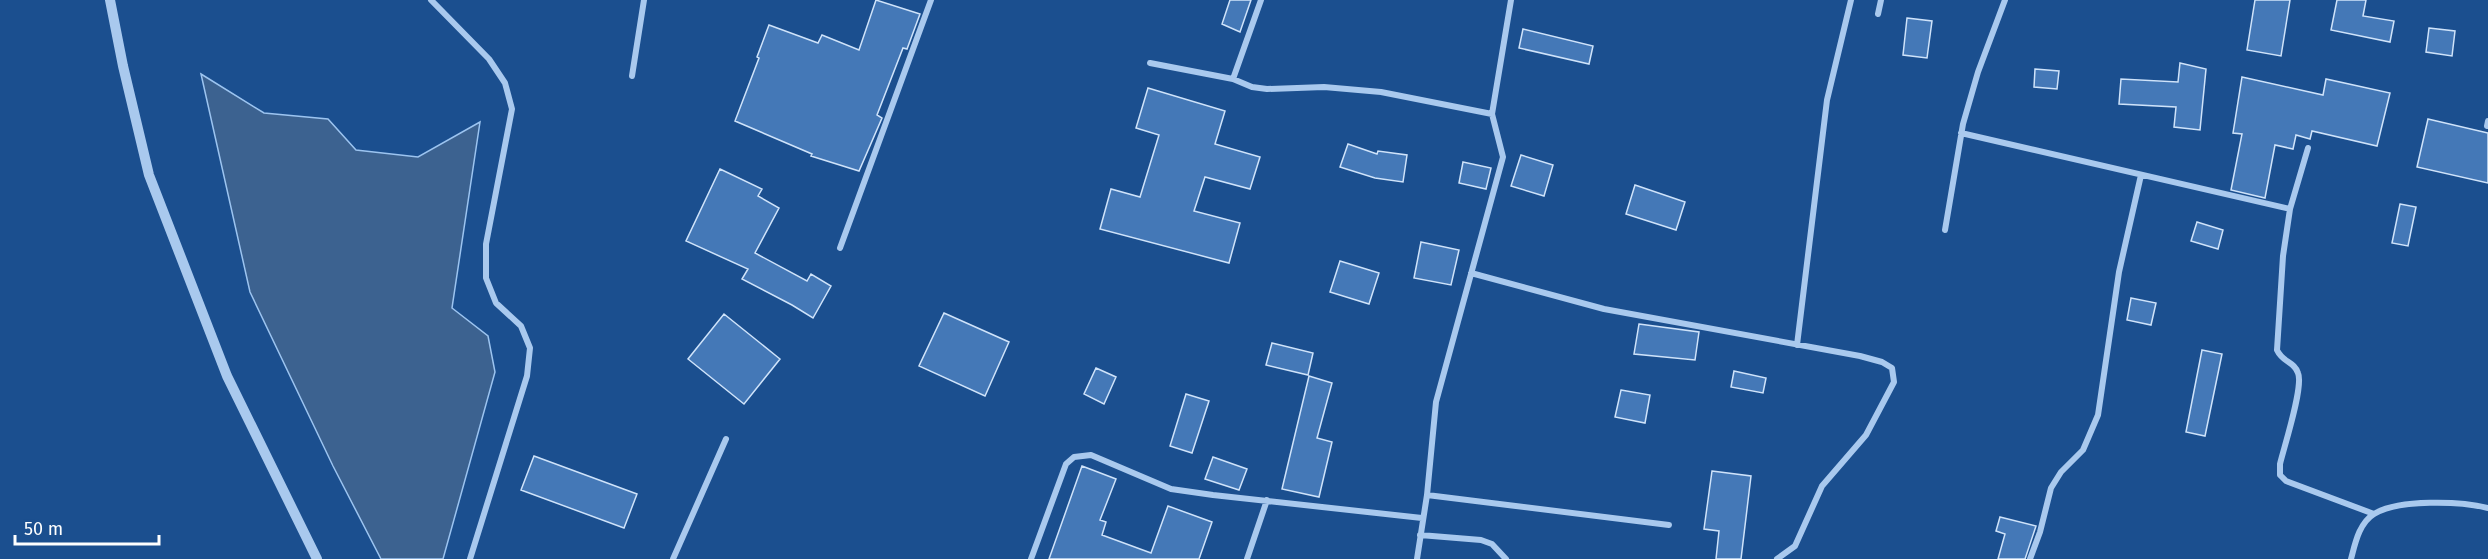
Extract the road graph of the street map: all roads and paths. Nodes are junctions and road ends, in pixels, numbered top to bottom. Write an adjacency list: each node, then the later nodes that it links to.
1 (110, 0): 33 (street)
2 (431, 0): 34 (street)
3 (644, 0): 12 (street)
4 (931, 0): 22 (street)
5 (1261, 0): 13 (street)
6 (1511, 0): 14 (street)
7 (1851, 0): 24 (street)
8 (1881, 0): 10 (street)
9 (2005, 0): 17 (street)
10 (1878, 14)
11 (1150, 63): 13 (street)
12 (632, 76)
13 (1233, 79): 14 (street)
14 (1492, 114): 23 (street)
15 (2488, 121): 16 (street)
16 (2487, 126)
17 (1961, 133): 19 (street); 21 (street)
18 (2308, 148): 20 (street)
19 (2141, 175): 20 (street); 41 (street)
20 (2290, 209): 29 (street)
21 (1945, 230)
22 (840, 248)
23 (1471, 273): 24 (street); 26 (street)
24 (1797, 345): 40 (street)
25 (726, 439): 35 (street)
26 (1427, 495): 30 (street); 31 (street)
27 (1267, 500): 30 (street); 36 (street); 37 (street)
28 (2488, 508): 29 (street)
29 (2374, 514): 42 (street)
30 (1422, 518): 32 (street)
31 (1669, 525)
32 (1420, 535): 38 (street); 39 (street)
33 (317, 559)
34 (470, 559)
35 (673, 559)
36 (1031, 559)
37 (1247, 559)
38 (1417, 559)
39 (1506, 559)
40 (1777, 559)
41 (2030, 559)
42 (2351, 559)

